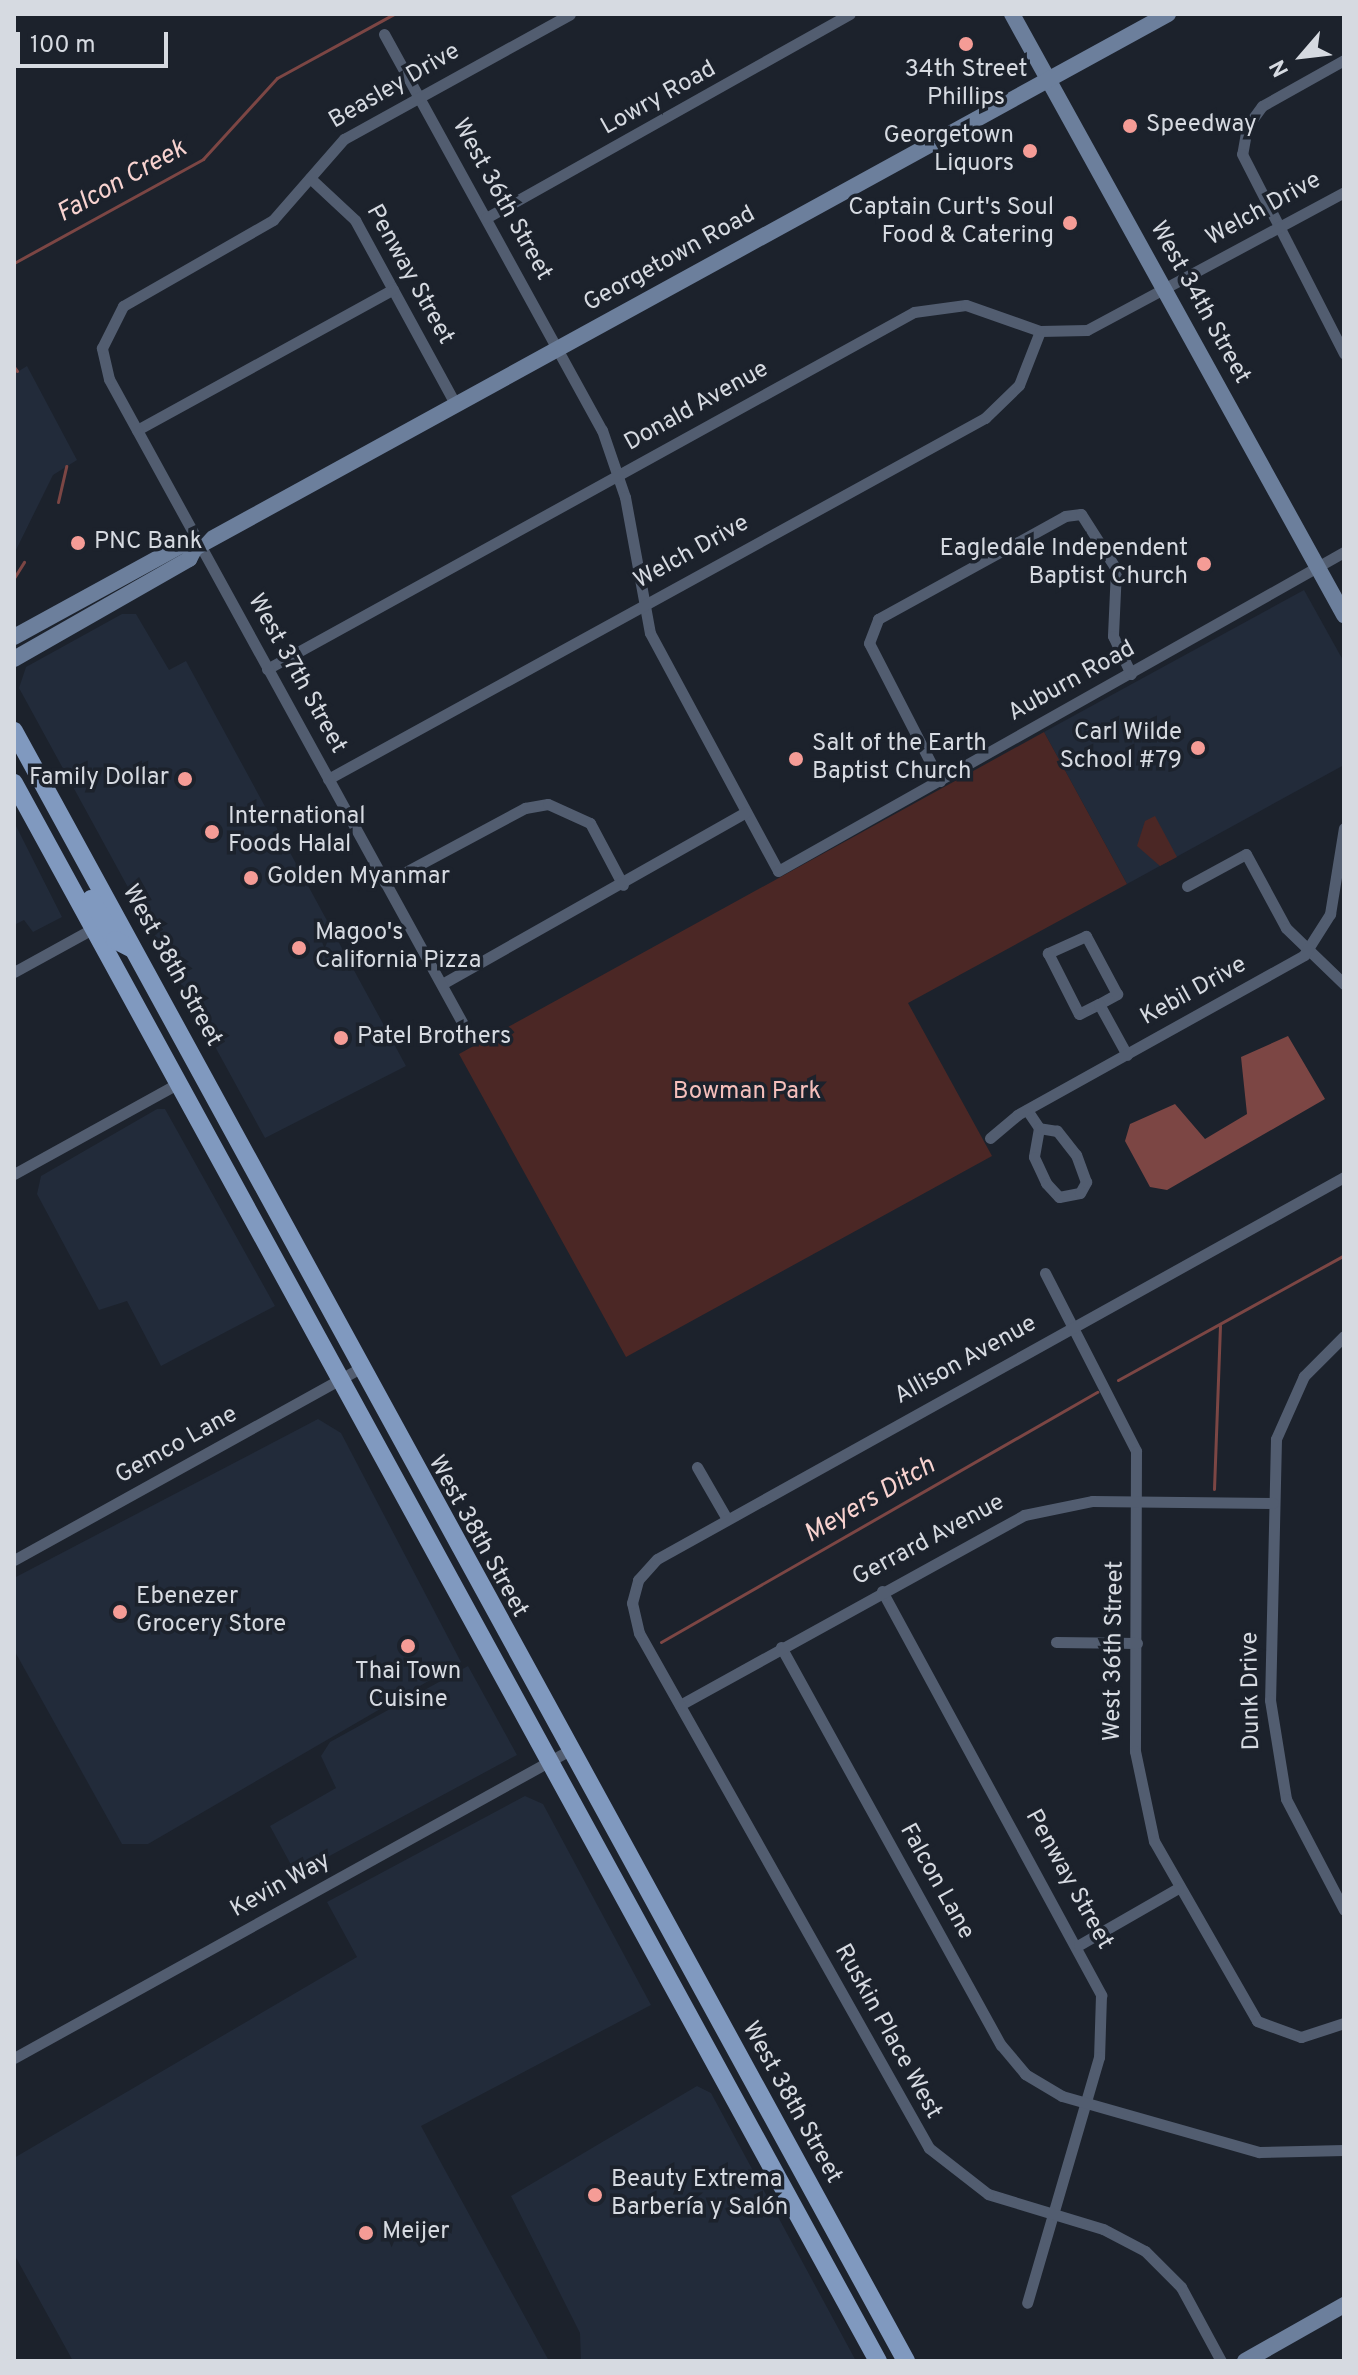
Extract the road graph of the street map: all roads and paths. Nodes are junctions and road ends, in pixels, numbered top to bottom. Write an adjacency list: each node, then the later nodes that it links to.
1 (570, 14): 8 (street, Beasley Drive)
2 (850, 14): 11 (street, Lowry Road)
3 (1012, 14): 7 (main road, West 34th Street)
4 (1168, 14): 7 (main road, Georgetown Road)
5 (384, 34): 8 (street, West 36th Street)
6 (1344, 60): 12 (street)
7 (1048, 79): 14 (main road, West 34th Street); 19 (main road, Georgetown Road)
8 (419, 97): 9 (street, Beasley Drive); 11 (street, West 36th Street)
9 (310, 178): 13 (street, Penway Street); 16 (street, Beasley Drive)
10 (1344, 192): 12 (street, Welch Drive)
11 (486, 218): 19 (street, West 36th Street)
12 (1276, 229): 14 (street, Welch Drive); 18 (street)
13 (393, 289): 21 (street, Penway Street); 22 (street)
14 (1164, 290): 17 (street, Donald Avenue); 26 (main road, West 34th Street)
15 (1344, 325): 18 (street)
16 (107, 329): 22 (street, West 37th Street)
17 (1040, 331): 23 (street, Donald Avenue); 27 (street, Welch Drive)
18 (1332, 332): 20 (street)
19 (558, 349): 21 (main road, Georgetown Road); 23 (street, West 36th Street)
20 (1344, 353)
21 (456, 405): 24 (main road, Georgetown Road)
22 (137, 430): 24 (street, West 37th Street)
23 (620, 476): 27 (street, West 36th Street); 31 (street, Donald Avenue)
24 (198, 546): 29 (main road, Georgetown Road); 30 (main road, Georgetown Road); 31 (street, West 37th Street)
25 (1344, 552): 26 (street, Auburn Road)
26 (1318, 567): 28 (main road, West 34th Street); 32 (street, Auburn Road)
27 (641, 606): 34 (street, Welch Drive); 37 (street, West 36th Street)
28 (1344, 615)
29 (14, 637)
30 (14, 659)
31 (267, 669): 34 (street, West 37th Street)
32 (1131, 674): 35 (street, Auburn Road); 35 (street)
33 (14, 731): 45 (main road, West 38th Street)
34 (328, 779): 41 (street, West 37th Street)
35 (940, 781): 39 (street, Auburn Road)
36 (14, 783): 40 (main road, West 38th Street)
37 (746, 812): 39 (street, West 36th Street); 42 (street)
38 (1343, 832): 46 (street, Kebil Drive)
39 (778, 871)
40 (67, 880): 44 (main road, West 38th Street); 45 (main road)
41 (385, 883): 42 (street); 48 (street, West 37th Street)
42 (623, 885): 48 (street)
43 (1187, 886): 46 (street)
44 (94, 928): 47 (street); 53 (main road, West 38th Street)
45 (134, 948): 59 (main road, West 38th Street)
46 (1309, 950): 49 (street); 52 (street, Kebil Drive)
47 (14, 972)
48 (442, 984): 51 (street, West 37th Street)
49 (1344, 984)
50 (1099, 1004): 50 (street); 52 (street)
51 (469, 1035)
52 (1127, 1055): 54 (street, Kebil Drive)
53 (179, 1083): 57 (street); 59 (main road); 64 (main road, West 38th Street)
54 (1027, 1110): 55 (street); 56 (street, Kebil Drive)
55 (1039, 1128): 55 (street)
56 (990, 1138)
57 (14, 1174)
58 (1344, 1177): 61 (street, Allison Avenue)
59 (260, 1179): 63 (main road, West 38th Street)
60 (1045, 1273): 61 (street, West 36th Street)
61 (1075, 1326): 66 (street, West 36th Street); 68 (street, Allison Avenue)
62 (1344, 1336): 67 (street)
63 (359, 1369): 64 (street, Gemco Lane); 76 (main road, West 38th Street)
64 (338, 1381): 69 (street, Gemco Lane); 77 (main road, West 38th Street)
65 (697, 1467): 68 (street)
66 (1138, 1501): 67 (street, Gerrard Avenue); 70 (street, Gerrard Avenue); 73 (street, West 36th Street)
67 (1273, 1503): 79 (street, Dunk Drive)
68 (727, 1519): 71 (street, Allison Avenue)
69 (14, 1560)
70 (882, 1591): 74 (street, Gerrard Avenue); 80 (street, Penway Street)
71 (632, 1603): 75 (street, Ruskin Place West)
72 (1056, 1642): 73 (street)
73 (1137, 1643): 78 (street, West 36th Street)
74 (781, 1647): 75 (street, Gerrard Avenue); 85 (street, Falcon Lane)
75 (680, 1705): 89 (street, Ruskin Place West)
76 (568, 1751): 77 (street, Kevin Way); 83 (main road, West 38th Street)
77 (546, 1764): 81 (main road, West 38th Street); 84 (street, Kevin Way)
78 (1178, 1888): 80 (street); 82 (street, West 36th Street)
79 (1344, 1910)
80 (1079, 1945): 85 (street, Penway Street)
81 (679, 2002): 83 (main road); 86 (main road, West 38th Street)
82 (1344, 2023)
83 (722, 2031): 88 (main road, West 38th Street)
84 (14, 2058)
85 (1085, 2102): 87 (street, Falcon Lane); 89 (street, Penway Street)
86 (759, 2147): 88 (main road); 90 (main road, West 38th Street)
87 (1344, 2150)
88 (806, 2180): 91 (main road, West 38th Street)
89 (1053, 2215): 92 (street, Penway Street); 96 (street, Ruskin Place West)
90 (799, 2218): 91 (main road); 94 (main road, West 38th Street)
91 (855, 2268): 95 (main road, West 38th Street)
92 (1027, 2303)
93 (1344, 2305): 97 (main road)
94 (878, 2361)
95 (906, 2361)
96 (1221, 2361)
97 (1245, 2361)

